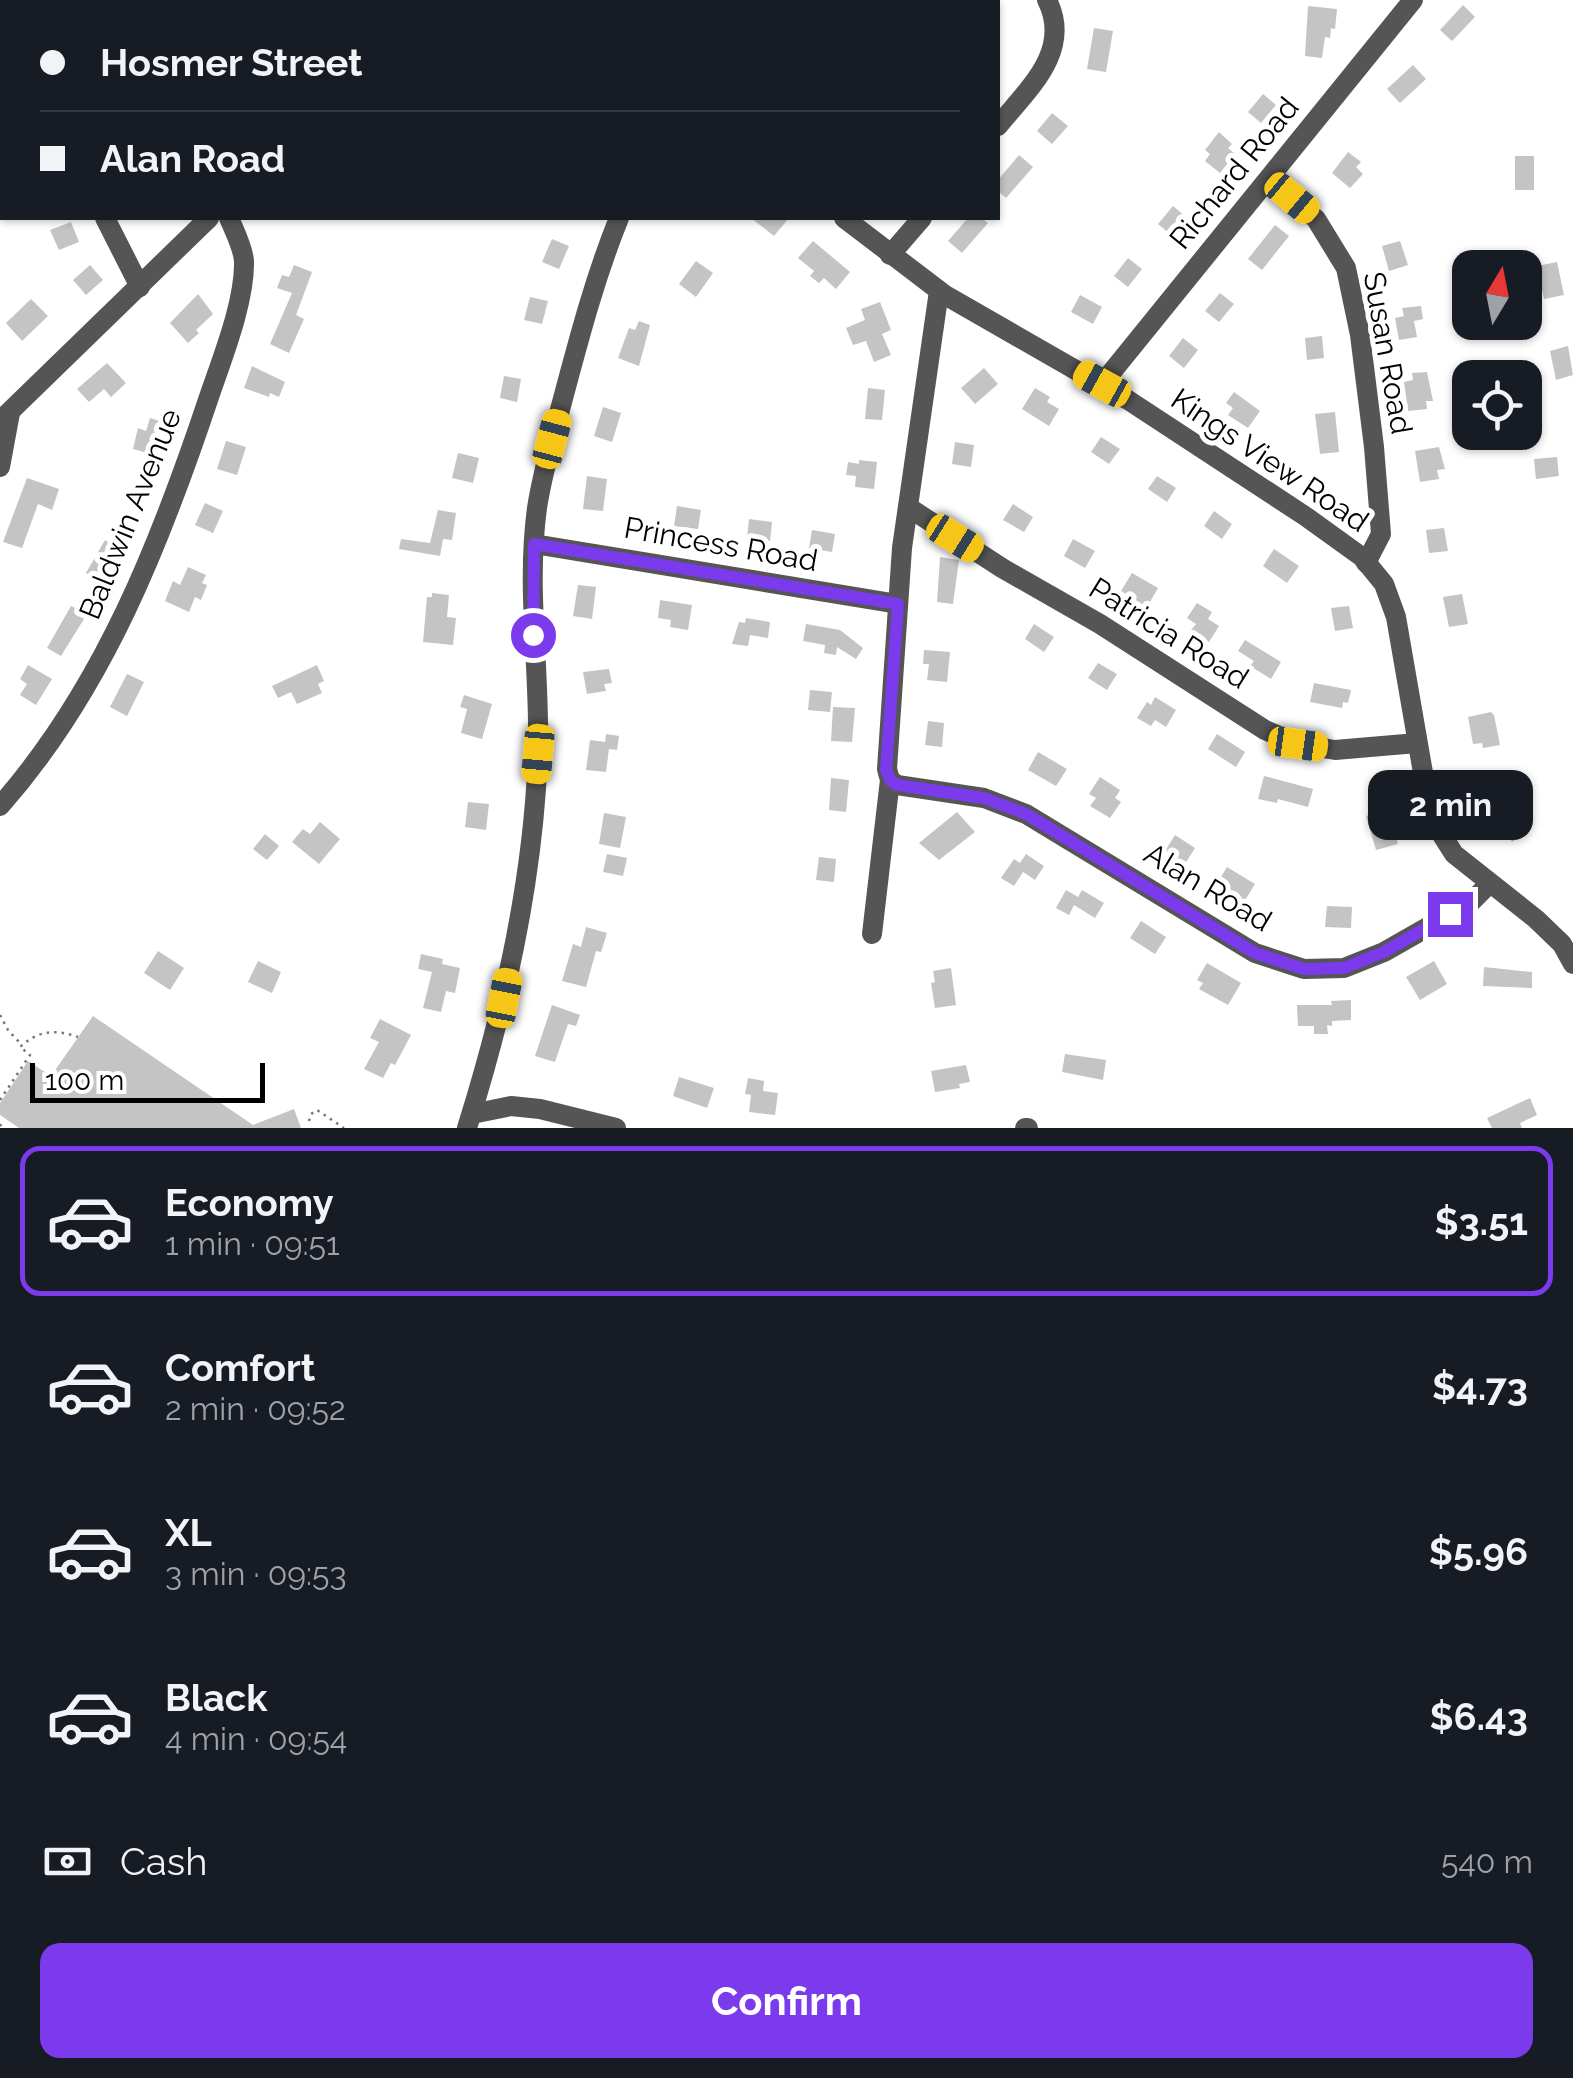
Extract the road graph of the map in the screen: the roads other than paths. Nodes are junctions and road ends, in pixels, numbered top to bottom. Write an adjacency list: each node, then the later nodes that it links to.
1 (1048, 0): 3 (street)
2 (1411, 0): 4 (street, Richard Road)
3 (1000, 124)
4 (1268, 178): 14 (street, Richard Road); 19 (street, Susan Road)
5 (105, 220): 12 (street)
6 (208, 220): 12 (street)
7 (230, 220): 23 (street, Baldwin Avenue)
8 (618, 220): 18 (street)
9 (846, 220): 11 (street, Kings View Road)
10 (920, 220): 11 (street)
11 (890, 255): 13 (street, Kings View Road)
12 (140, 288): 15 (street)
13 (938, 291): 14 (street, Kings View Road); 17 (street)
14 (1102, 384): 19 (street, Kings View Road)
15 (5, 417): 16 (street)
16 (0, 467)
17 (908, 507): 20 (street); 21 (street, Patricia Road)
18 (534, 544): 20 (street, Princess Road); 27 (street)
19 (1366, 563): 21 (street, Kings View Road)
20 (898, 604): 22 (street)
21 (1417, 743): 24 (street, Kings View Road)
22 (890, 780): 24 (street, Alan Road); 25 (street)
23 (2, 800)
24 (1489, 884): 26 (street, Kings View Road)
25 (872, 934)
26 (1573, 964)
27 (469, 1121): 28 (street)
28 (616, 1128)

